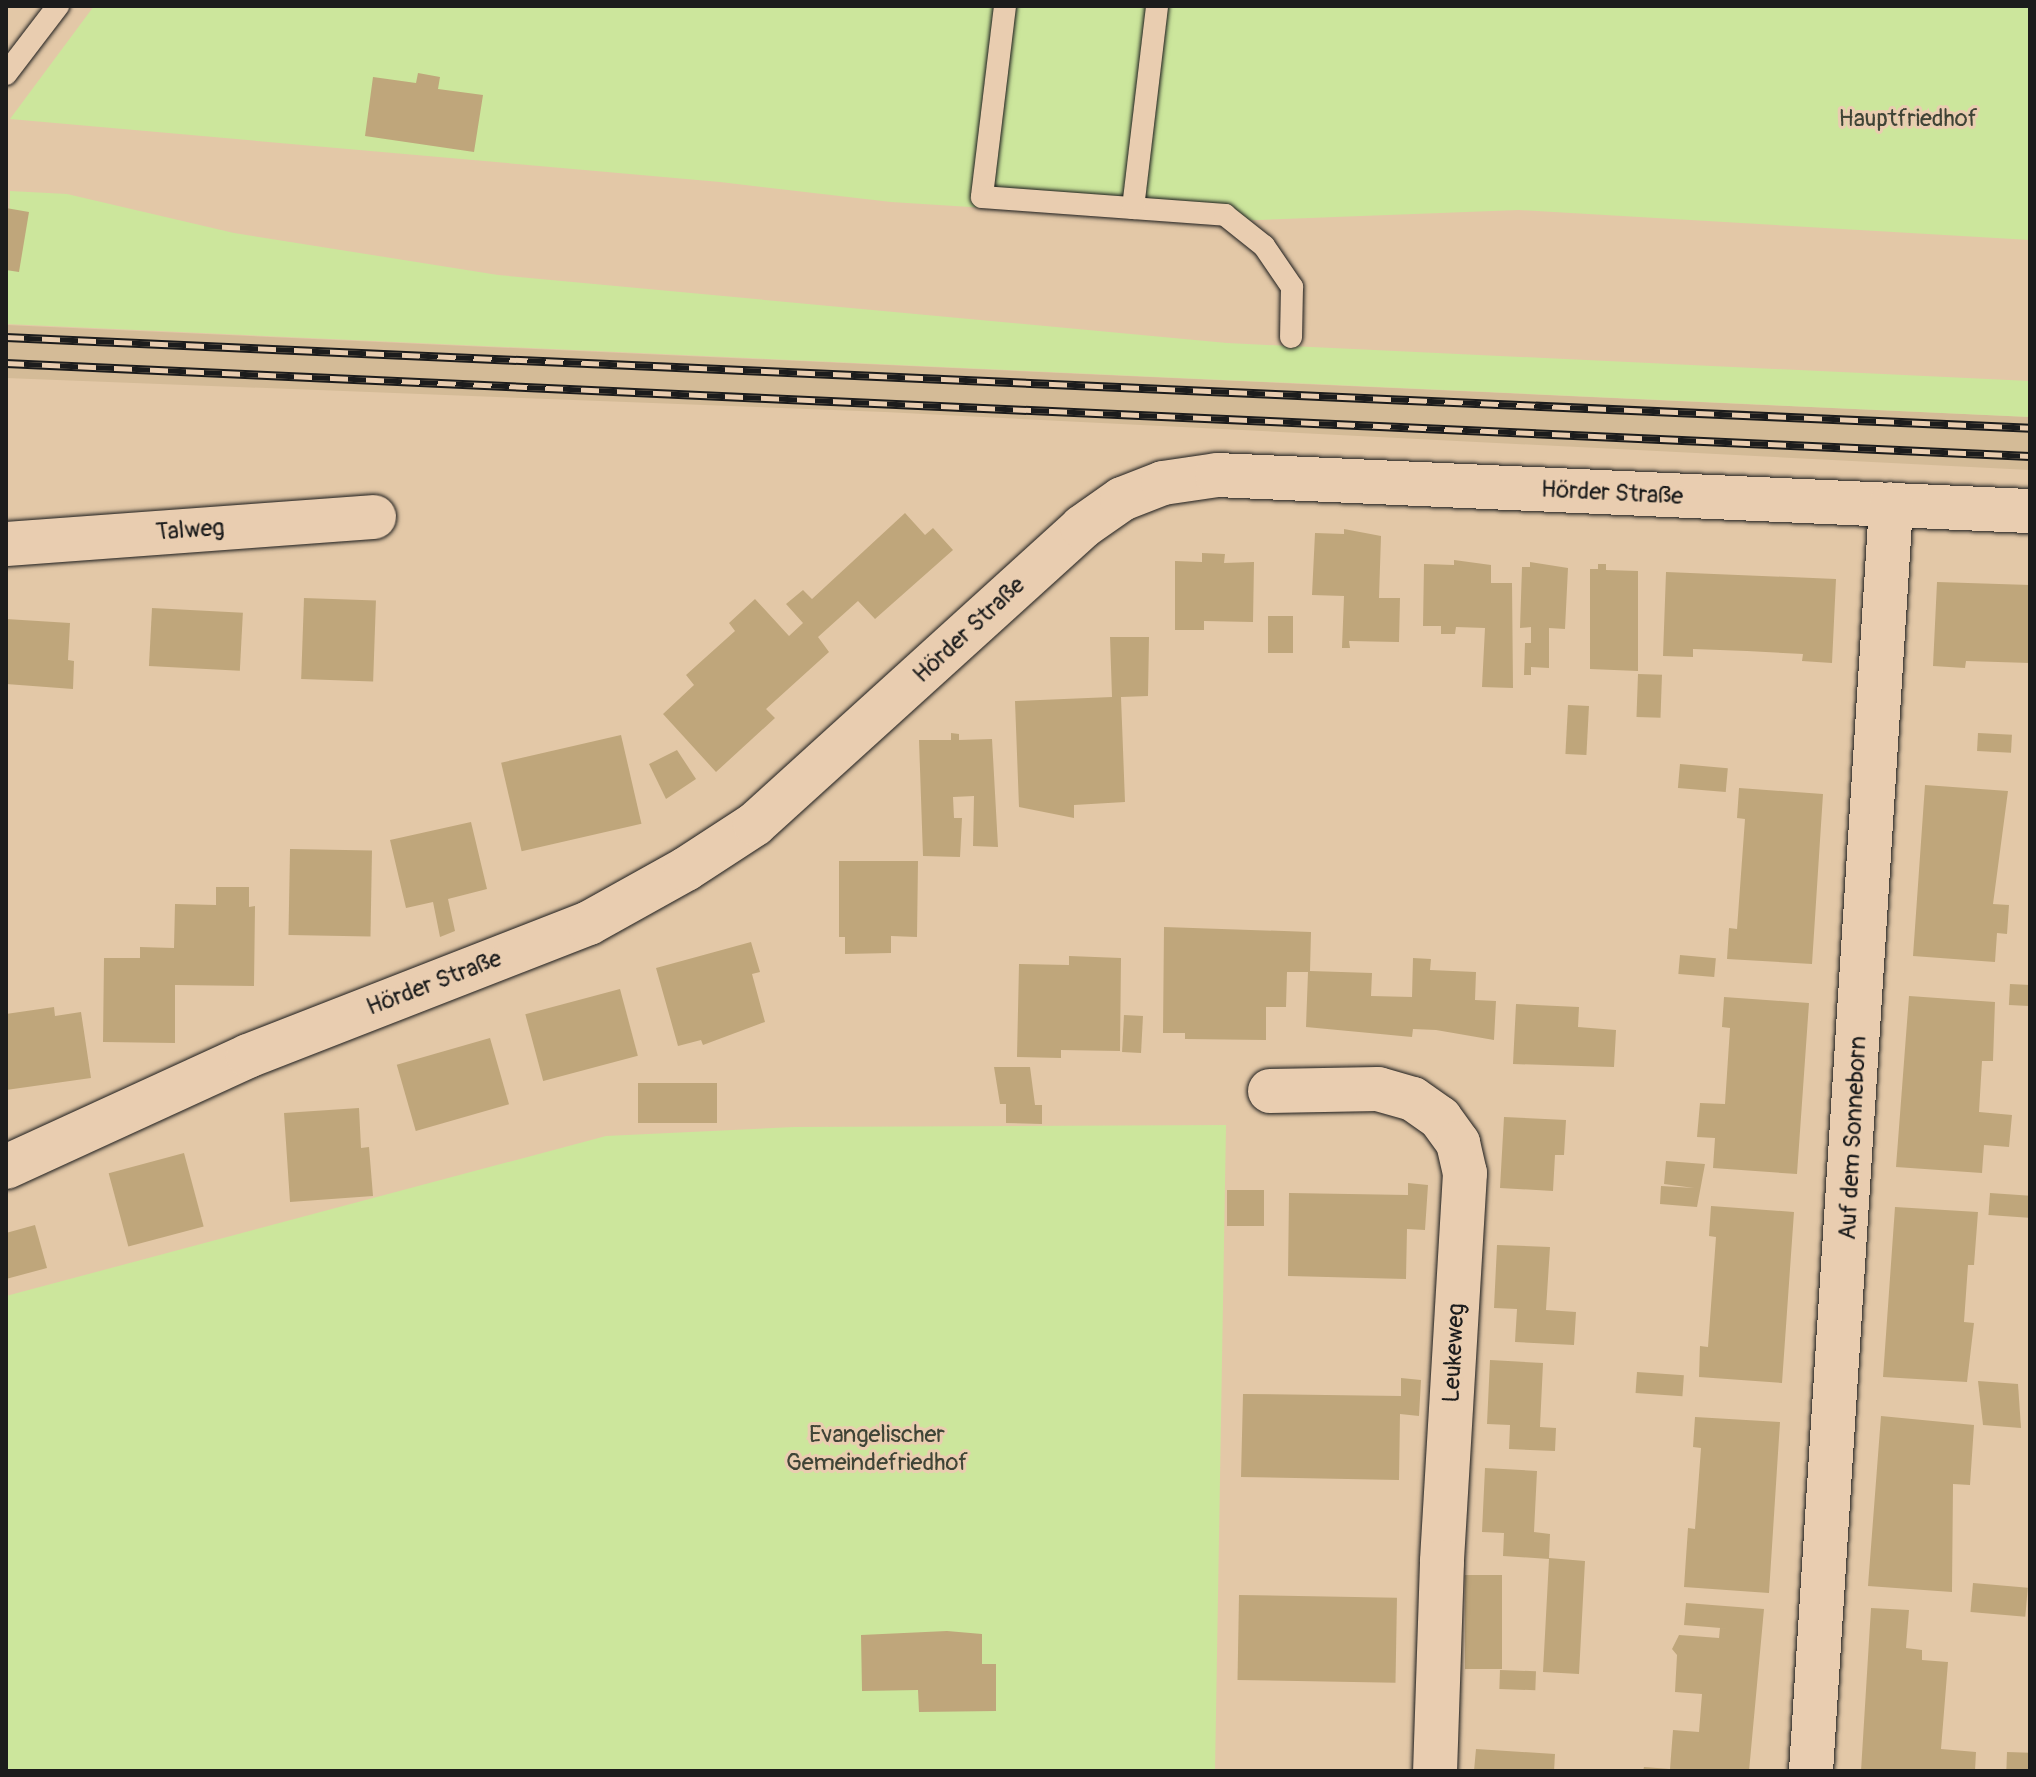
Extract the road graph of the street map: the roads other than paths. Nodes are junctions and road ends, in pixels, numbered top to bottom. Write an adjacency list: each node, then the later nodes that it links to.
1 (58, 6): 4 (lane)
2 (1005, 6): 5 (lane)
3 (1157, 6): 5 (lane)
4 (6, 74)
5 (1133, 208): 6 (lane)
6 (1291, 337)
7 (1891, 505): 8 (street, Hörder Straße); 12 (street, Hörder Straße); 14 (street, Auf dem Sonneborn)
8 (2030, 511)
9 (374, 517): 10 (street, Talweg)
10 (6, 544)
11 (1270, 1091): 13 (street, Leukeweg)
12 (6, 1167)
13 (1435, 1771)
14 (1811, 1771)

